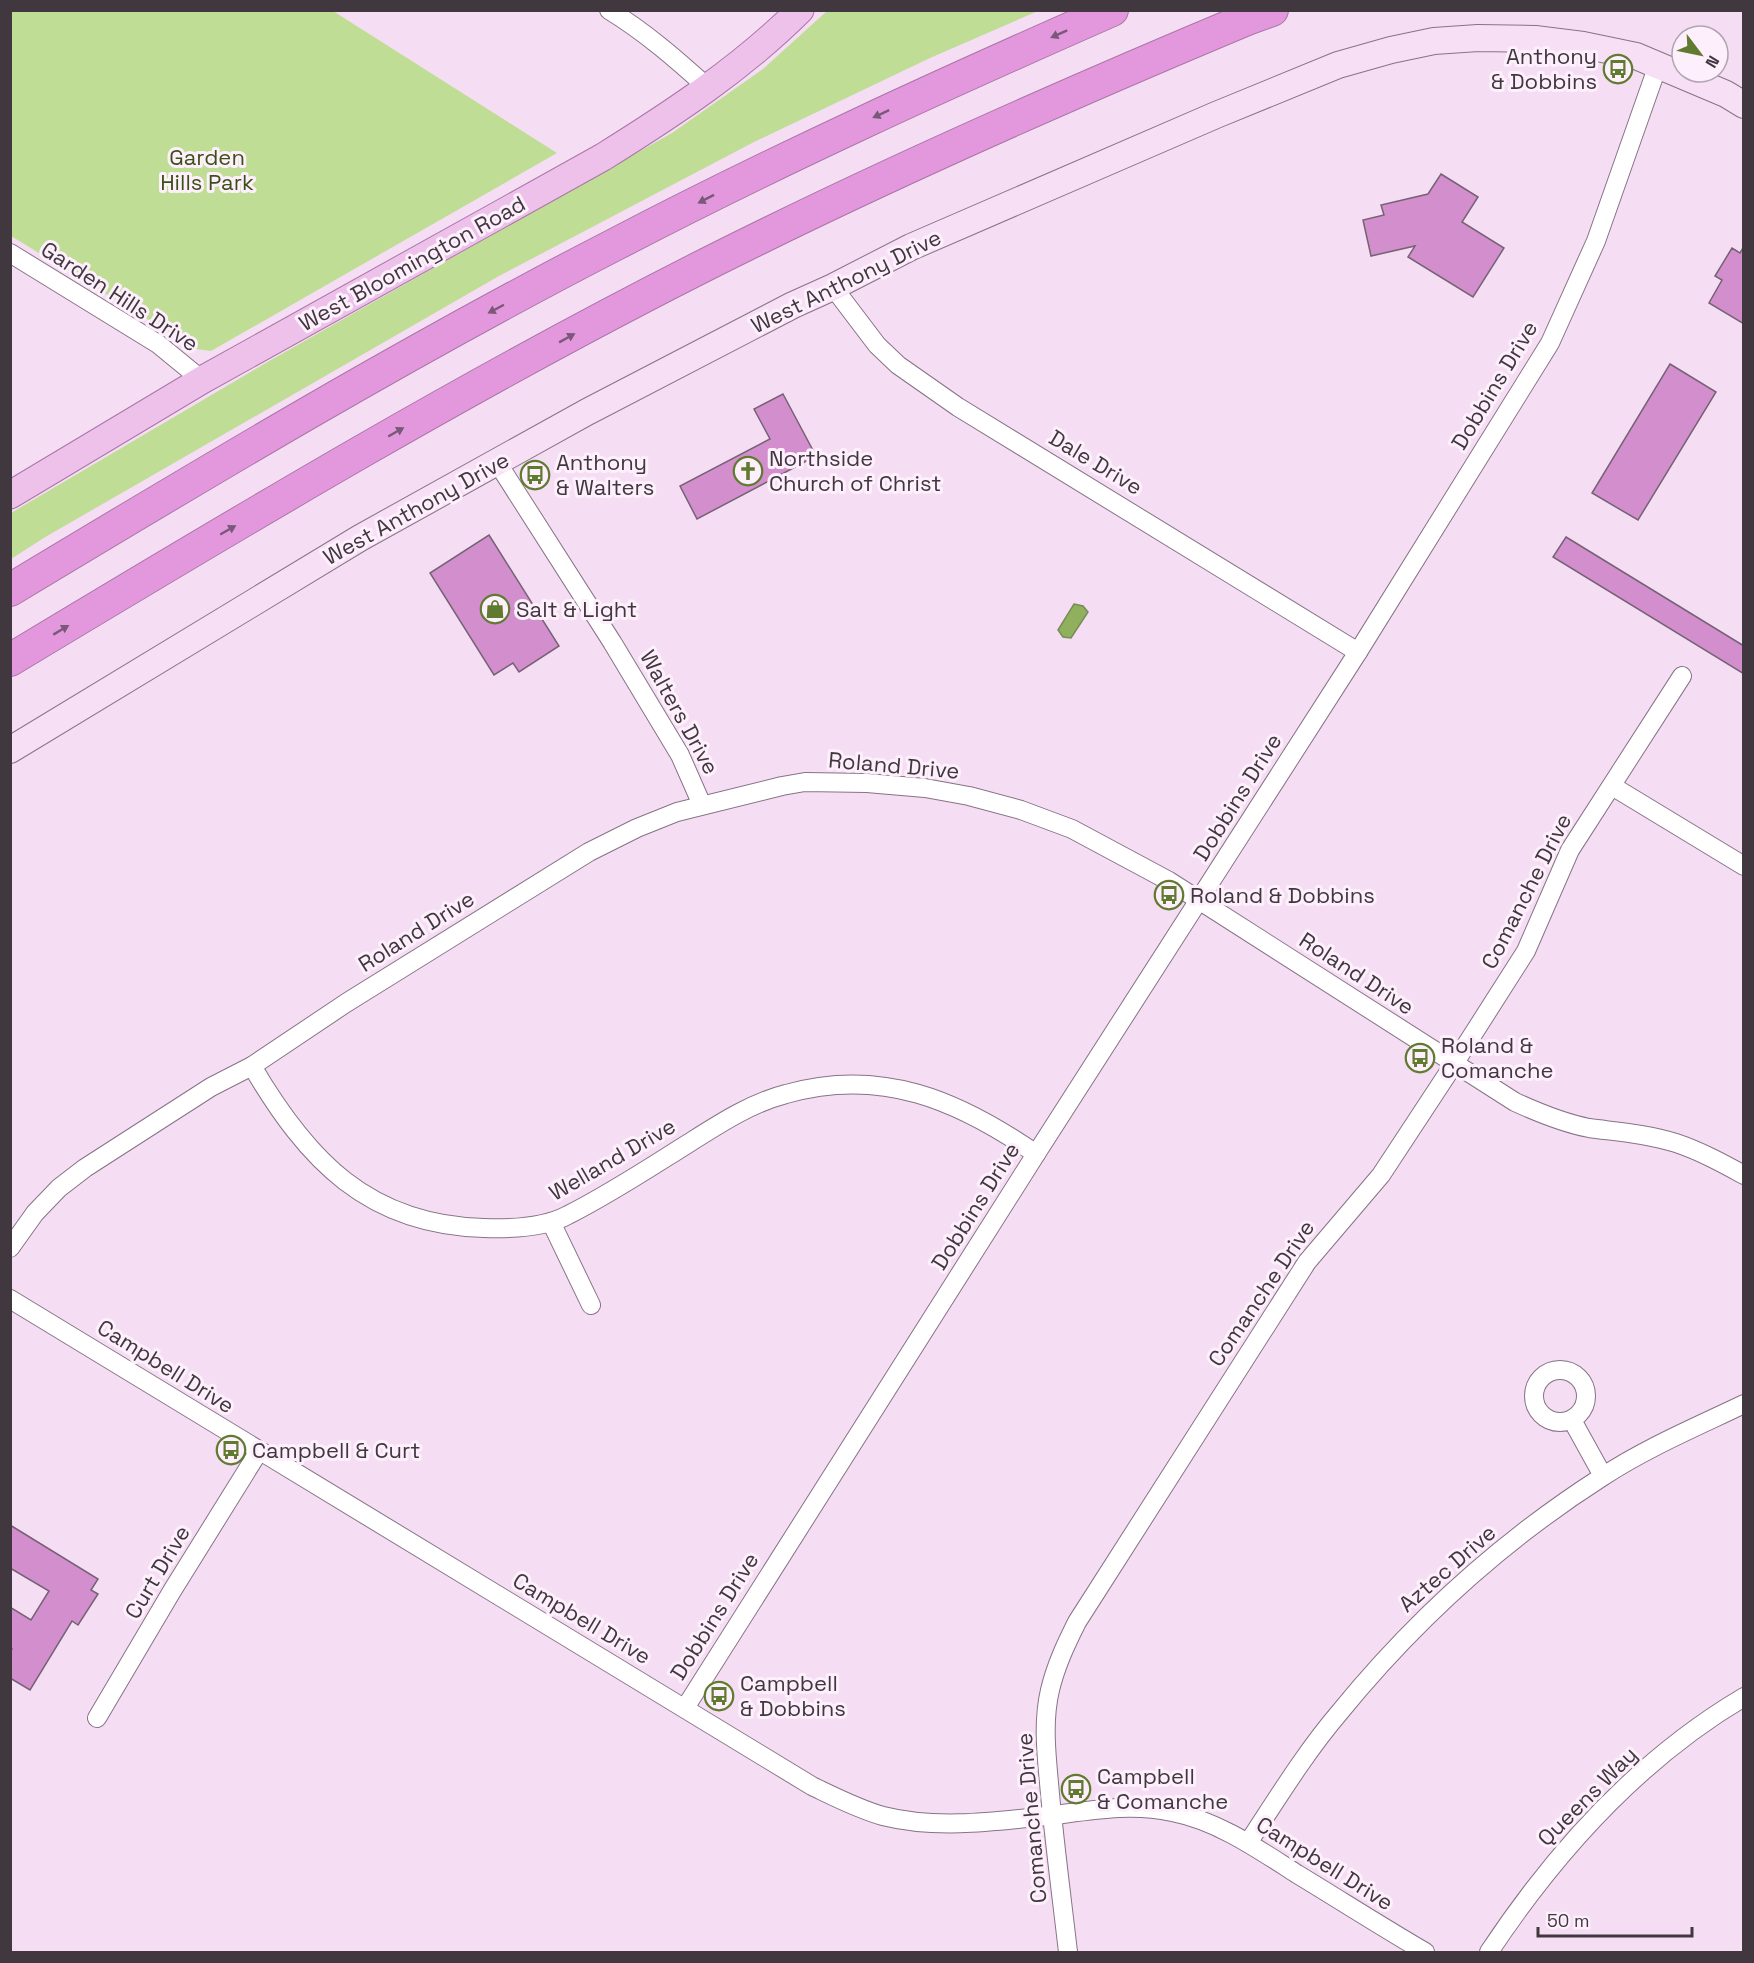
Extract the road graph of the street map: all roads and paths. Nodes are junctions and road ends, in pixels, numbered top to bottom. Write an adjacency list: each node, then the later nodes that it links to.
1 (609, 10): 7 (street)
2 (800, 10): 7 (main road, West Bloomington Road)
3 (1112, 10): 14 (highway, one-way to 14)
4 (1287, 10): 5 (highway)
5 (1259, 15): 16 (highway, one-way to 5)
6 (1658, 65): 8 (street, West Anthony Drive); 10 (street, West Anthony Drive); 15 (street, Dobbins Drive)
7 (707, 87): 11 (main road, West Bloomington Road)
8 (1743, 105)
9 (10, 253): 11 (street, Garden Hills Drive)
10 (833, 287): 12 (street, West Anthony Drive); 15 (street, Dale Drive)
11 (202, 380): 13 (main road, West Bloomington Road)
12 (497, 462): 18 (street, West Anthony Drive); 20 (street, Walters Drive)
13 (10, 495)
14 (10, 590)
15 (1358, 652): 22 (street, Dobbins Drive)
16 (10, 660)
17 (1682, 676): 19 (street, Comanche Drive)
18 (10, 750)
19 (1612, 786): 21 (street); 23 (street, Comanche Drive)
20 (702, 804): 22 (street, Roland Drive); 24 (street, Roland Drive)
21 (1743, 866)
22 (1200, 901): 23 (street, Roland Drive); 25 (street, Dobbins Drive)
23 (1454, 1064): 26 (street, Roland Drive); 38 (street, Comanche Drive)
24 (252, 1066): 27 (street, Welland Drive); 28 (street, Roland Drive)
25 (1036, 1154): 27 (street, Welland Drive); 36 (street, Dobbins Drive)
26 (1743, 1175)
27 (551, 1222): 30 (street)
28 (10, 1248)
29 (10, 1299): 33 (street, Campbell Drive)
30 (591, 1305)
31 (1743, 1404): 34 (street, Aztec Drive)
32 (1572, 1420): 34 (street)
33 (259, 1451): 36 (street, Campbell Drive); 37 (street, Curt Drive)
34 (1603, 1476): 39 (street, Aztec Drive)
35 (1743, 1697): 42 (street, Queens Way)
36 (685, 1708): 38 (street, Campbell Drive)
37 (97, 1718)
38 (1052, 1815): 39 (street, Campbell Drive); 40 (street, Comanche Drive)
39 (1248, 1843): 41 (street, Campbell Drive)
40 (1068, 1953)
41 (1425, 1953)
42 (1489, 1953)

